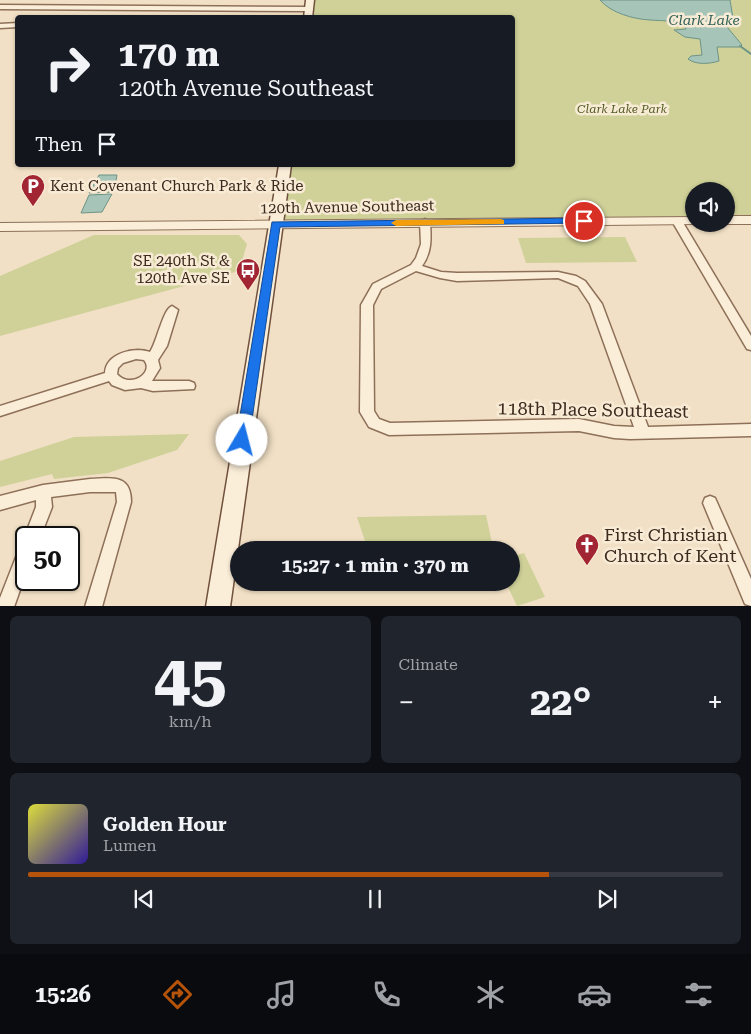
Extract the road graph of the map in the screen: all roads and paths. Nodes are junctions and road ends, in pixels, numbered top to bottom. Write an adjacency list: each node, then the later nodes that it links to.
1 (190, 0): 4 (street)
2 (0, 7): 4 (street)
3 (309, 9): 4 (street)
4 (184, 10): 5 (street)
5 (182, 15)
6 (15, 25): 7 (street)
7 (0, 26)
8 (285, 167): 14 (main road)
9 (735, 220): 10 (street)
10 (751, 220)
11 (677, 221): 12 (street, 120th Avenue Southeast); 13 (street, 120th Avenue Southeast); 18 (street)
12 (685, 221)
13 (425, 222): 14 (street, 120th Avenue Southeast); 16 (street)
14 (276, 224): 15 (street, 120th Avenue Southeast); 34 (main road)
15 (0, 227)
16 (415, 267): 25 (street); 25 (street, 118th Place Southeast)
17 (172, 310): 19 (street)
18 (751, 346)
19 (152, 359): 20 (street); 21 (street)
20 (111, 376): 21 (street); 23 (street)
21 (138, 383): 22 (street)
22 (189, 386)
23 (0, 411)
24 (751, 430): 25 (street, 118th Place Southeast)
25 (643, 432)
26 (43, 492): 27 (street); 29 (street); 33 (street)
27 (0, 503)
28 (710, 503): 31 (street)
29 (37, 526)
30 (15, 580): 32 (street)
31 (751, 598)
32 (5, 606)
33 (92, 606)
34 (218, 606)

